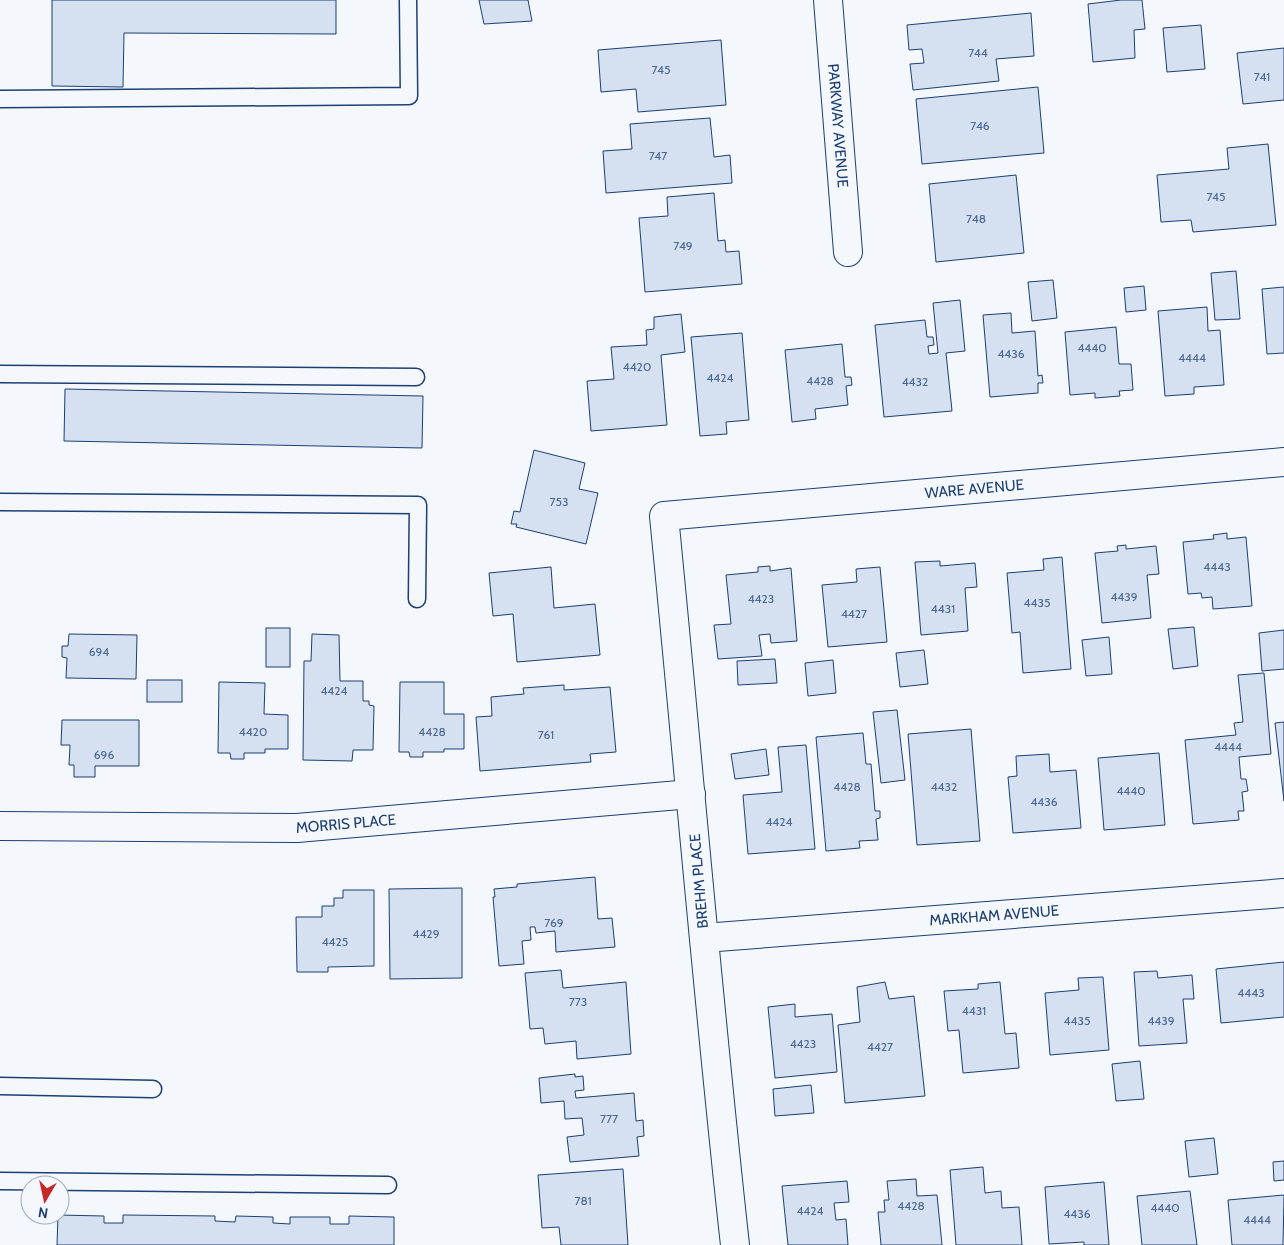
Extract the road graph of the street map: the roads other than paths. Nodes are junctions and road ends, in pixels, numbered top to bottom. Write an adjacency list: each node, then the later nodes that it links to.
1 (408, 0): 3 (lane)
2 (828, 0): 4 (street, PARKWAY AVENUE)
3 (0, 99)
4 (848, 252)
5 (0, 374): 6 (lane)
6 (416, 378)
7 (1284, 462): 9 (street, WARE AVENUE)
8 (0, 502): 10 (lane)
9 (664, 516): 11 (street, BREHM PLACE)
10 (417, 599)
11 (691, 794): 12 (street, MORRIS PLACE); 14 (street, BREHM PLACE)
12 (0, 826)
13 (1284, 893): 14 (street, MARKHAM AVENUE)
14 (704, 938): 19 (street, BREHM PLACE)
15 (0, 1086): 16 (lane)
16 (153, 1089)
17 (0, 1181): 18 (lane)
18 (388, 1185)
19 (734, 1245)

